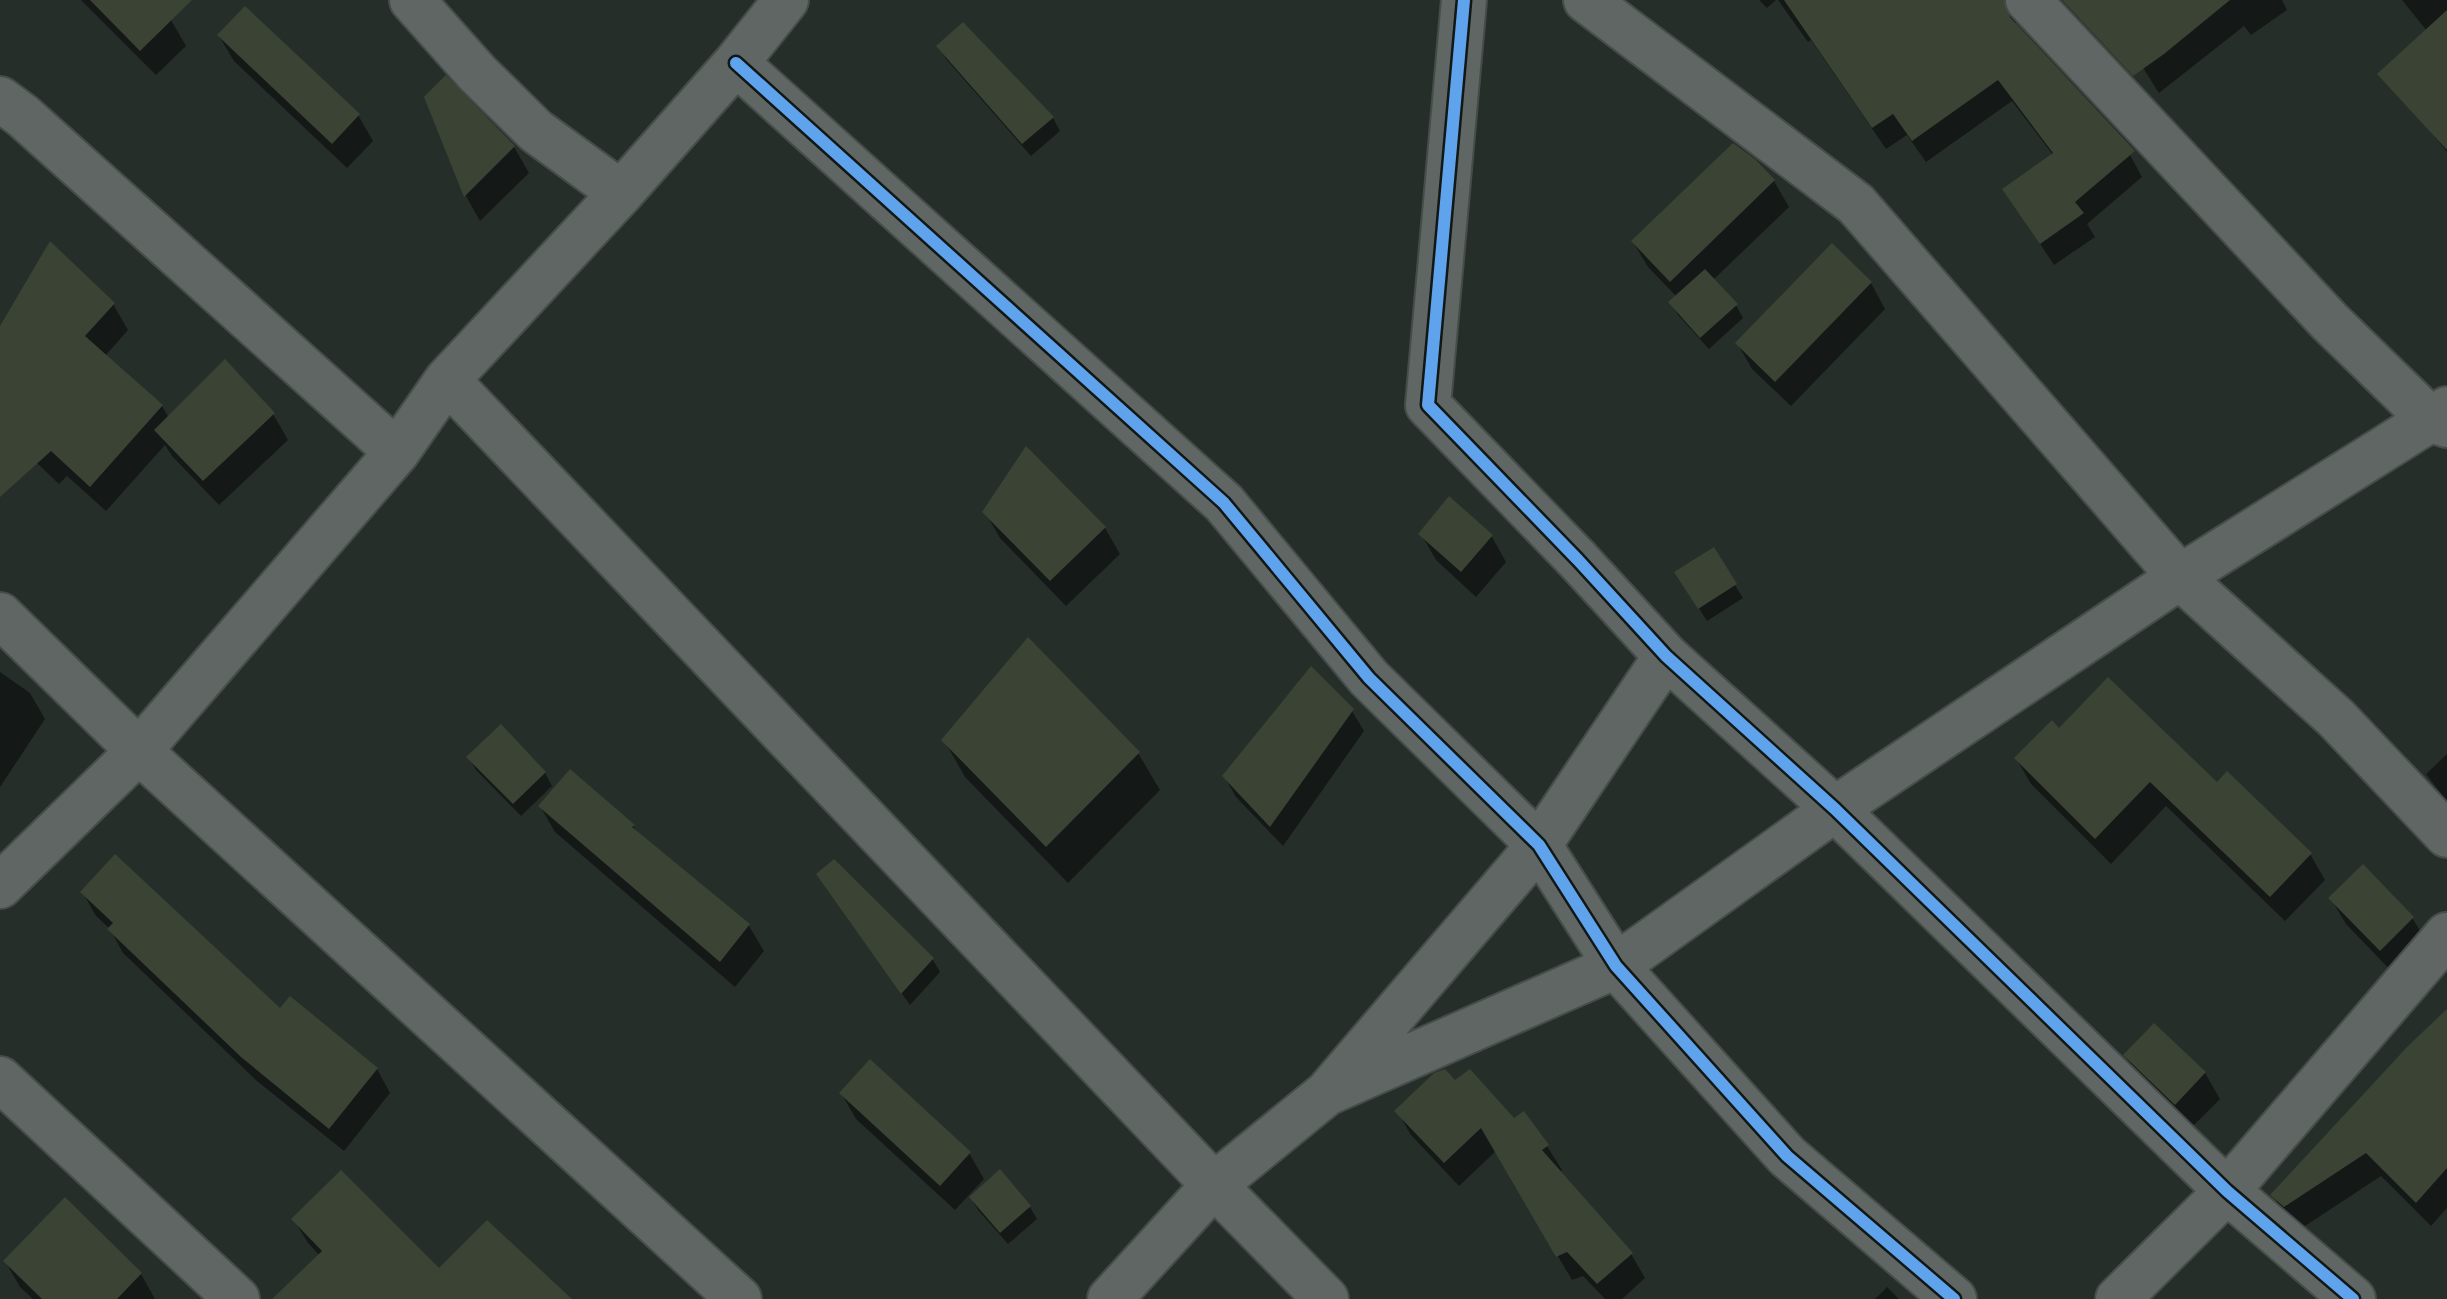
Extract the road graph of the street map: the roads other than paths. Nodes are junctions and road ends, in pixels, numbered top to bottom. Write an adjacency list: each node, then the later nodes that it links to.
1 (412, 0): 8 (street)
2 (786, 0): 6 (street)
3 (1464, 0): 14 (street)
4 (1586, 0): 12 (street)
5 (2028, 0): 10 (street)
6 (736, 63): 8 (street); 18 (street)
7 (0, 99): 11 (street)
8 (621, 193): 9 (street)
9 (447, 380): 11 (street); 24 (street)
10 (2442, 418): 12 (street)
11 (397, 452): 15 (street)
12 (2180, 577): 16 (street); 17 (street)
13 (0, 615): 15 (street)
14 (1666, 656): 16 (street); 18 (street)
15 (139, 751): 19 (street); 27 (street)
16 (1835, 809): 21 (street); 25 (street)
17 (2447, 835)
18 (1539, 845): 21 (street); 23 (street)
19 (0, 886)
20 (2447, 935): 25 (street)
21 (1616, 966): 23 (street); 30 (street)
22 (0, 1079): 26 (street)
23 (1327, 1093): 24 (street)
24 (1214, 1185): 28 (street); 29 (street)
25 (2227, 1191): 31 (street); 32 (street)
26 (237, 1299)
27 (739, 1299)
28 (1110, 1299)
29 (1326, 1299)
30 (1954, 1299)
31 (2118, 1299)
32 (2353, 1299)

